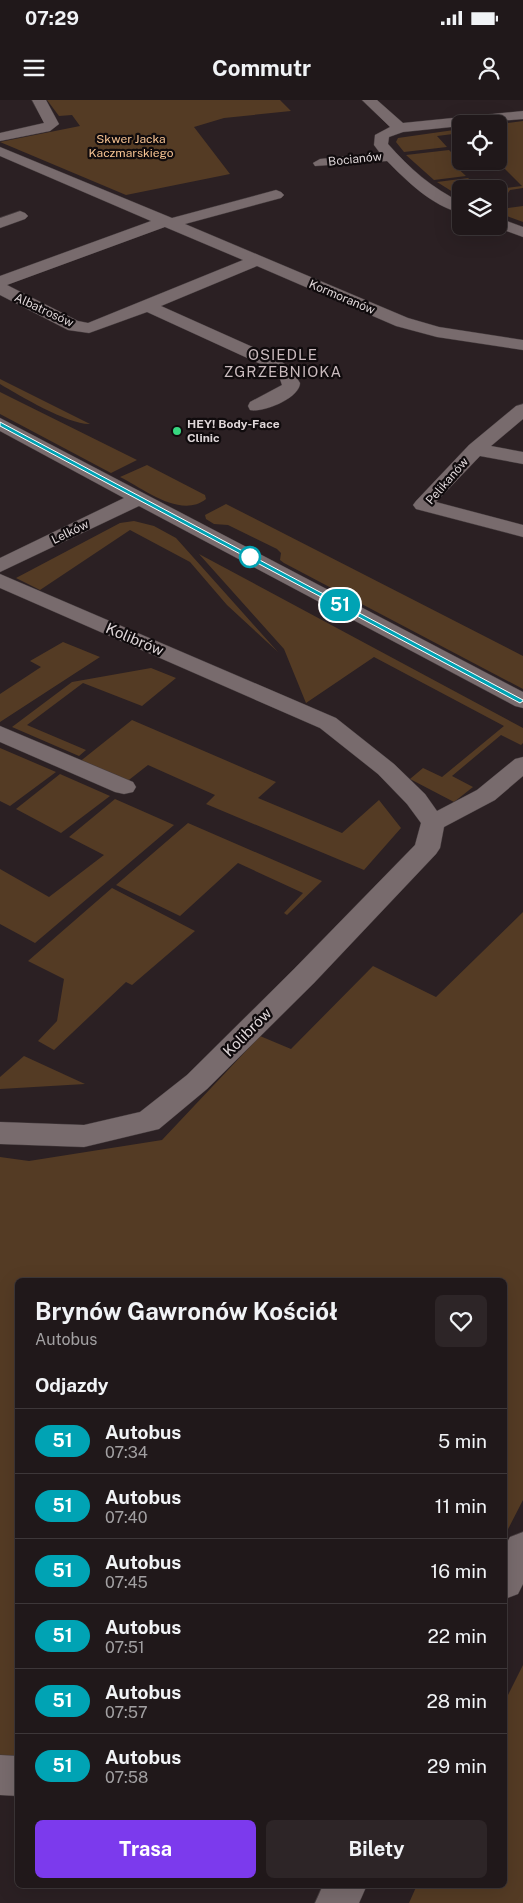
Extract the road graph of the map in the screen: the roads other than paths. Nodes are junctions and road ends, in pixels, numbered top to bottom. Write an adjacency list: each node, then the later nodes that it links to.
1 (39, 100): 5 (street)
2 (369, 100): 4 (street)
3 (523, 115): 4 (street, Bocianów)
4 (400, 128): 7 (street, Bocianów)
5 (0, 137)
6 (0, 151): 12 (street, Kormoranów)
7 (390, 156): 8 (street, Bocianów); 10 (street, Bocianów)
8 (372, 168)
9 (276, 194): 12 (street)
10 (452, 204)
11 (20, 216): 13 (street)
12 (168, 222): 16 (street, Kormoranów); 18 (street)
13 (0, 223)
14 (507, 226): 15 (street)
15 (523, 232)
16 (256, 261): 21 (street, Albatrosów); 22 (street, Kormoranów)
17 (0, 262): 18 (street)
18 (22, 273): 19 (street)
19 (0, 282)
20 (0, 288): 21 (street, Albatrosów)
21 (147, 306): 23 (street)
22 (523, 345)
23 (257, 406)
24 (523, 410): 26 (street, Pelikanów)
25 (0, 424): 28 (street)
26 (476, 449): 27 (street); 29 (street, Pelikanów)
27 (523, 458)
28 (139, 498): 30 (street, Lelków); 32 (street)
29 (523, 532)
30 (0, 566)
31 (0, 580): 36 (street, Kolibrów)
32 (523, 702)
33 (0, 733): 35 (street)
34 (523, 764): 36 (street)
35 (124, 787)
36 (433, 824): 37 (street, Kolibrów)
37 (0, 1133)
38 (523, 1548): 39 (street)
39 (507, 1578)
40 (0, 1775): 41 (street)
41 (15, 1776)
42 (344, 1888): 43 (street)
43 (336, 1903)

